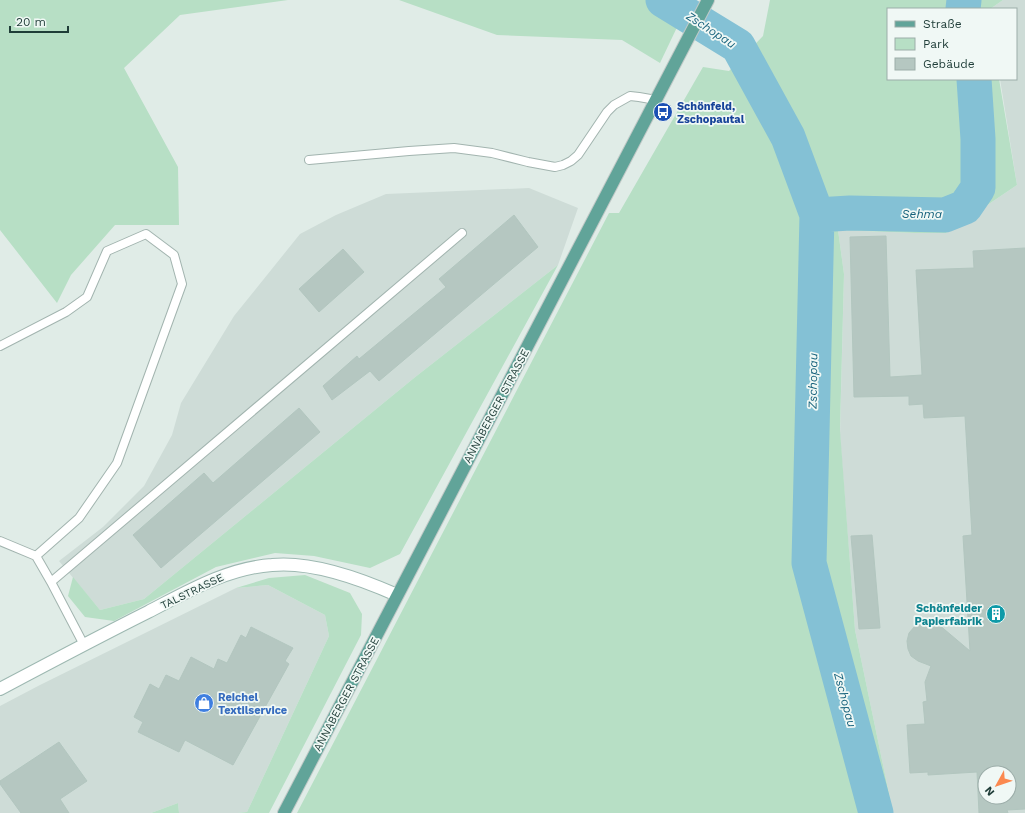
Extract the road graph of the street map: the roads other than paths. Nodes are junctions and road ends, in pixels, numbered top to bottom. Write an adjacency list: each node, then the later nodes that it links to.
1 (708, 0): 2 (main road, ANNABERGER STRASSE)
2 (656, 100): 3 (lane); 9 (main road, ANNABERGER STRASSE)
3 (309, 160)
4 (462, 234): 8 (lane)
5 (0, 346): 7 (lane)
6 (0, 541): 7 (lane)
7 (36, 556): 8 (lane)
8 (51, 582): 10 (lane)
9 (398, 594): 10 (main road, TALSTRASSE); 12 (main road, ANNABERGER STRASSE)
10 (84, 644): 11 (main road, TALSTRASSE)
11 (0, 689)
12 (284, 813)

